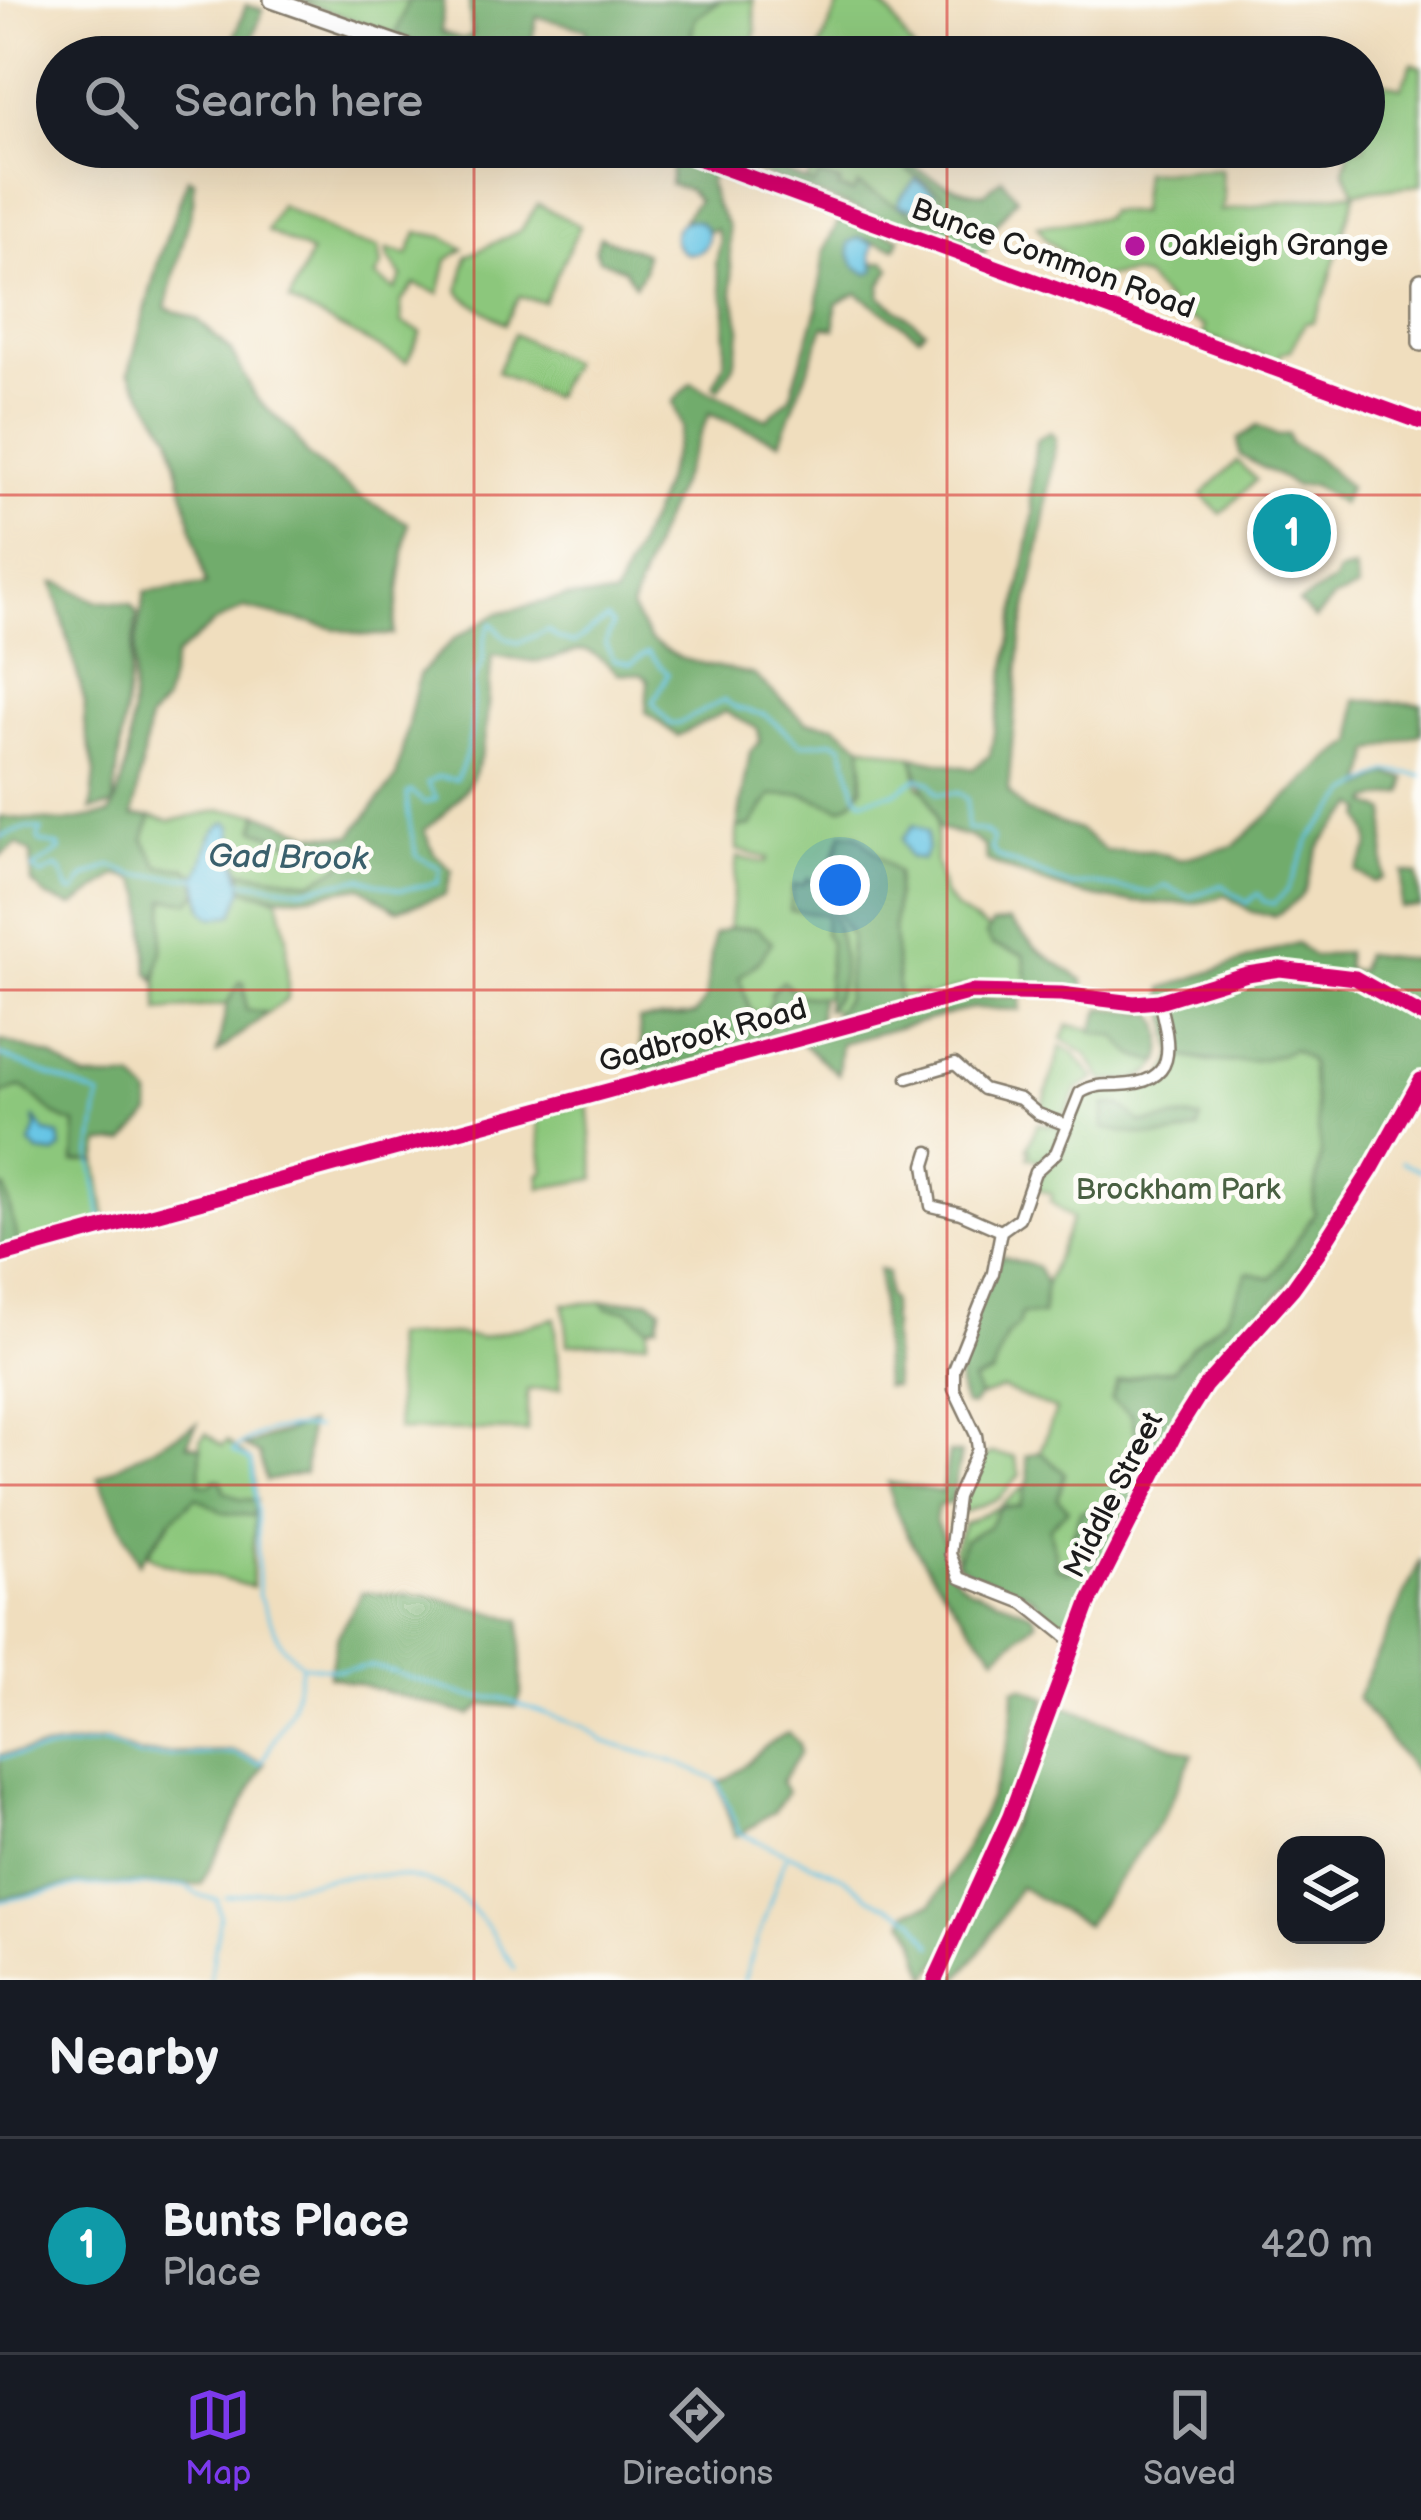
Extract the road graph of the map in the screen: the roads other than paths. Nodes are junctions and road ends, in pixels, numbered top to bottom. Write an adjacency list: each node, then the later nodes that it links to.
1 (272, 0): 2 (street)
2 (375, 36)
3 (725, 168): 6 (street, Bunce Common Road)
4 (1421, 280): 5 (street)
5 (1421, 343)
6 (1421, 422)
7 (1160, 1001): 8 (street, Gadbrook Road); 11 (street); 14 (street, Gadbrook Road)
8 (1421, 1015)
9 (905, 1079): 11 (street)
10 (1421, 1080): 15 (street, Middle Street)
11 (1067, 1125): 13 (street)
12 (929, 1152): 13 (street)
13 (1001, 1231): 15 (street)
14 (0, 1256)
15 (1073, 1642): 16 (street, Middle Street)
16 (935, 1980)

